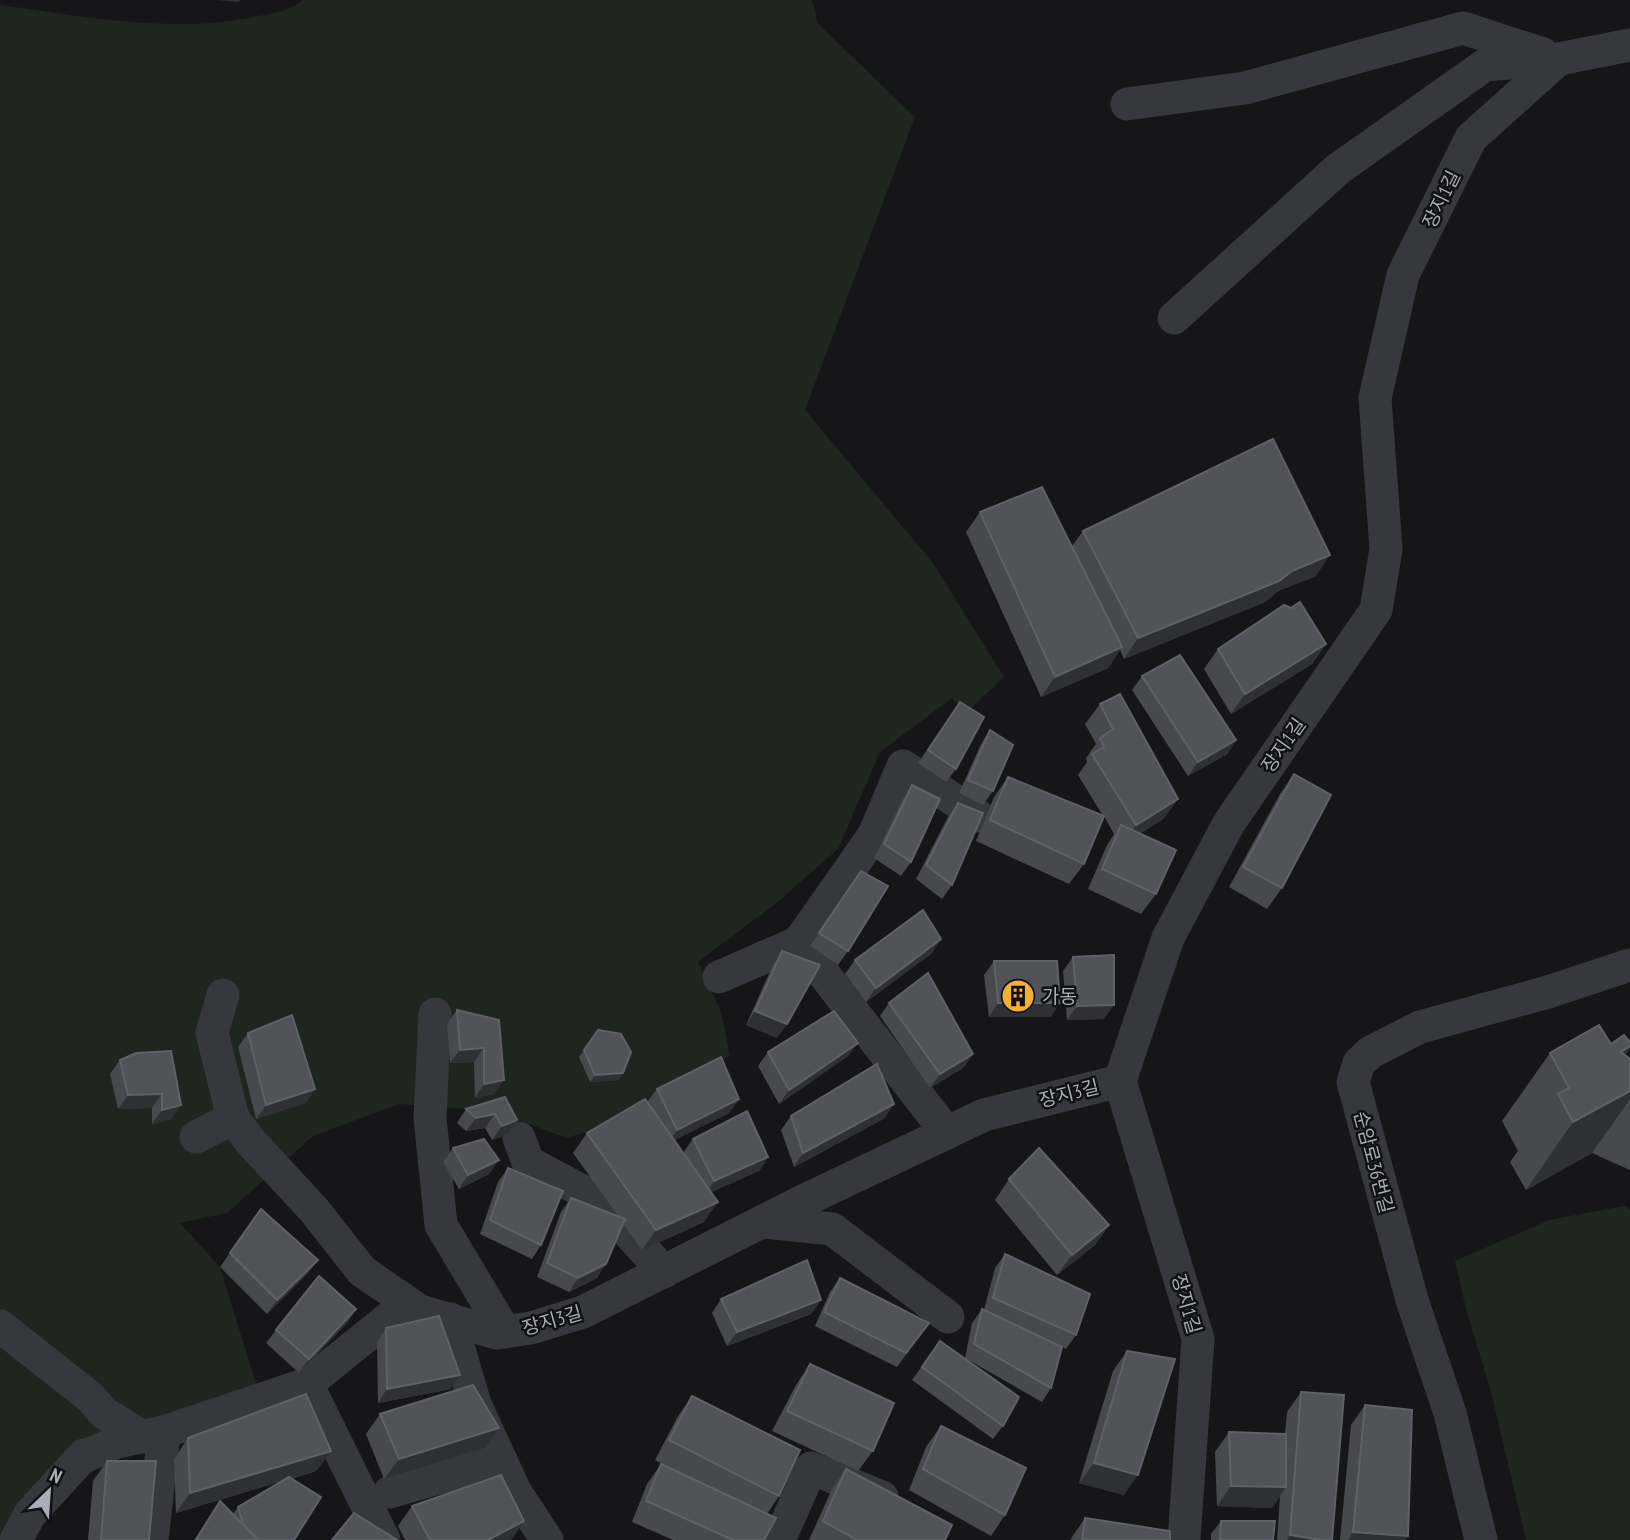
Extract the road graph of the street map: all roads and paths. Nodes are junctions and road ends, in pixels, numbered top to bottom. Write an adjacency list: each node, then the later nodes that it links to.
1 (1630, 45): 2 (street)
2 (1559, 59): 3 (street); 4 (street); 11 (street, 장지1길)
3 (1127, 104)
4 (1174, 318)
5 (978, 816): 6 (street)
6 (799, 942): 8 (street); 13 (street)
7 (1630, 965): 33 (street, 순암로36번길)
8 (719, 977)
9 (223, 995): 12 (street)
10 (435, 1014): 21 (street)
11 (1120, 1081): 13 (street, 장지3길); 32 (street, 장지1길)
12 (233, 1118): 14 (street); 18 (street)
13 (947, 1133): 16 (street, 장지3길)
14 (196, 1137)
15 (519, 1138): 17 (street)
16 (765, 1222): 17 (street, 장지3길); 19 (street)
17 (664, 1272): 21 (street, 장지3길)
18 (435, 1315): 21 (street, 장지3길); 22 (street); 24 (street)
19 (948, 1317)
20 (0, 1326): 23 (street)
21 (505, 1332)
22 (307, 1384): 23 (street); 29 (street)
23 (154, 1434): 27 (street); 28 (street)
24 (501, 1460): 25 (street); 30 (street)
25 (390, 1492)
26 (915, 1513): 31 (street)
27 (16, 1540)
28 (152, 1540)
29 (384, 1540)
30 (547, 1540)
31 (779, 1540)
32 (1184, 1540)
33 (1481, 1540)

